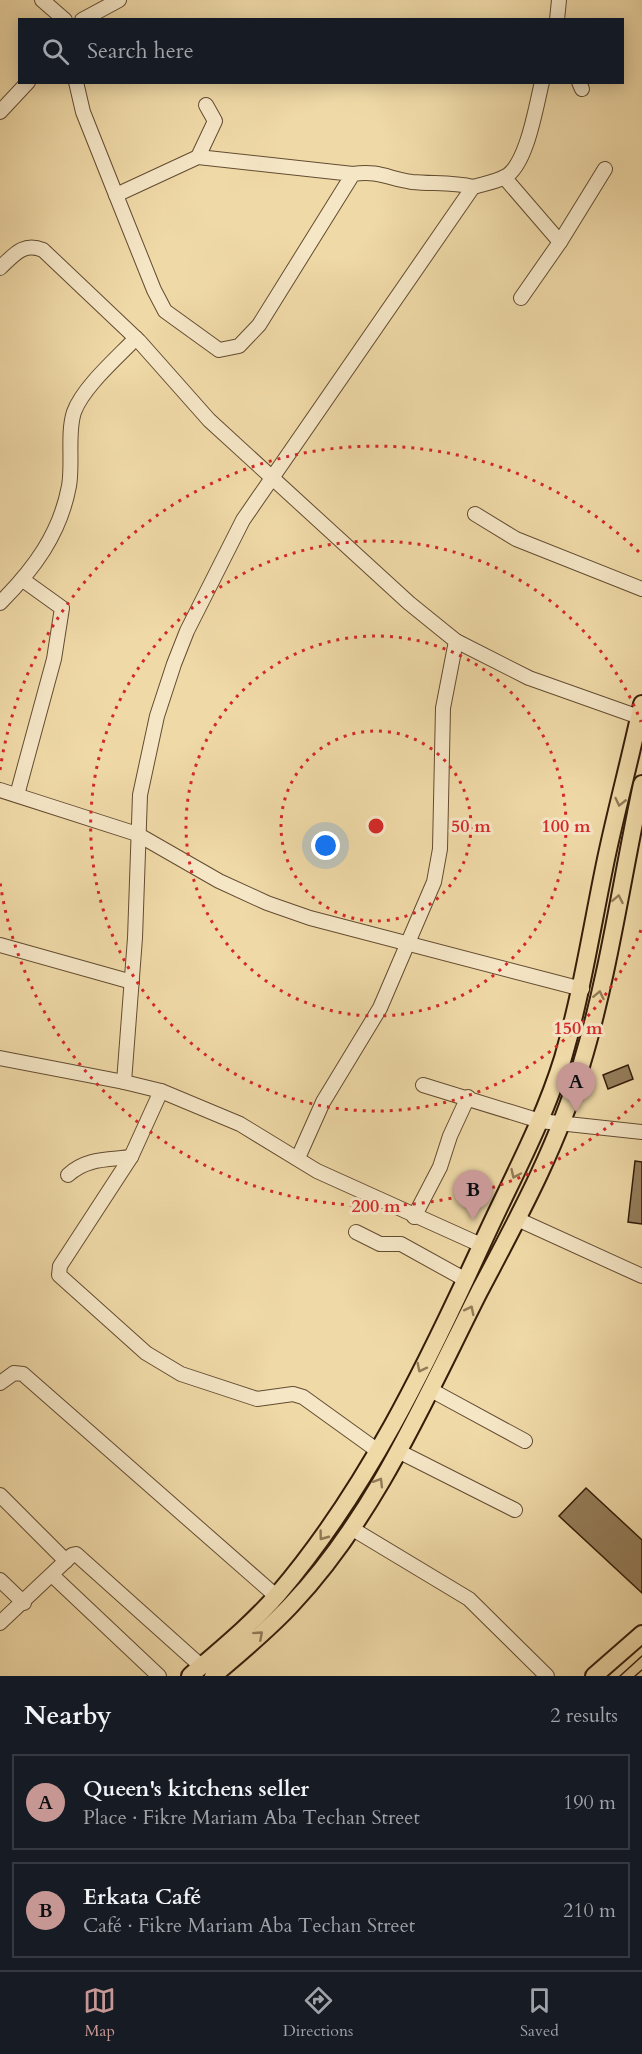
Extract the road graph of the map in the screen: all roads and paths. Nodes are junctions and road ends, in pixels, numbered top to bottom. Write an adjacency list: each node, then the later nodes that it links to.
1 (42, 0): 4 (street)
2 (119, 0): 5 (street)
3 (559, 0): 6 (street)
4 (63, 18)
5 (86, 18)
6 (557, 18)
7 (26, 84): 11 (street)
8 (76, 84): 17 (street)
9 (541, 84): 15 (street)
10 (206, 105): 12 (street)
11 (0, 111)
12 (198, 157): 14 (street); 17 (street)
13 (605, 169): 18 (street)
14 (353, 174): 16 (street); 17 (street)
15 (504, 177): 16 (street); 18 (street)
16 (473, 187): 22 (street)
17 (116, 195)
18 (560, 242): 20 (street)
19 (0, 268): 21 (street)
20 (520, 298)
21 (136, 338): 22 (street); 24 (street)
22 (273, 477): 27 (street); 32 (street)
23 (475, 514): 25 (street)
24 (23, 580): 26 (street); 31 (street)
25 (642, 589)
26 (0, 603)
27 (456, 641): 28 (street); 33 (street)
28 (641, 710): 36 (main road, one-way to 36)
29 (642, 784): 43 (main road, one-way to 29)
30 (0, 789): 31 (street)
31 (16, 795): 32 (street)
32 (137, 834): 33 (street); 35 (street)
33 (410, 943): 36 (street); 46 (street)
34 (0, 945): 35 (street)
35 (132, 982): 38 (street)
36 (582, 989): 42 (main road)
37 (1, 1061): 38 (street)
38 (124, 1082): 40 (street)
39 (423, 1084): 41 (street)
40 (161, 1091): 45 (street); 46 (street)
41 (468, 1097): 42 (street); 48 (street)
42 (540, 1121): 43 (street); 51 (main road, one-way to 51)
43 (560, 1125): 44 (street); 49 (main road)
44 (642, 1132)
45 (131, 1157): 47 (street); 58 (street)
46 (298, 1158): 48 (street)
47 (68, 1176)
48 (414, 1216): 51 (street)
49 (517, 1219): 52 (street); 56 (main road, one-way to 49)
50 (356, 1232): 53 (street)
51 (481, 1245): 53 (main road)
52 (642, 1276)
53 (466, 1280): 55 (main road, one-way to 55)
54 (0, 1383): 66 (street)
55 (409, 1393): 56 (main road); 58 (main road)
56 (428, 1395): 57 (street); 59 (main road)
57 (525, 1441)
58 (378, 1451): 66 (main road, one-way to 66)
59 (398, 1451): 61 (street); 62 (main road, one-way to 59)
60 (0, 1495): 63 (street)
61 (515, 1510)
62 (351, 1528): 70 (main road, one-way to 62); 72 (street)
63 (66, 1561): 64 (street); 70 (street)
64 (53, 1576): 67 (street); 71 (street)
65 (0, 1580): 67 (street)
66 (276, 1596): 70 (main road)
67 (24, 1603): 68 (street)
68 (0, 1623)
69 (642, 1634): 73 (main road)
70 (207, 1674)
71 (159, 1676)
72 (547, 1676)
73 (594, 1676)

